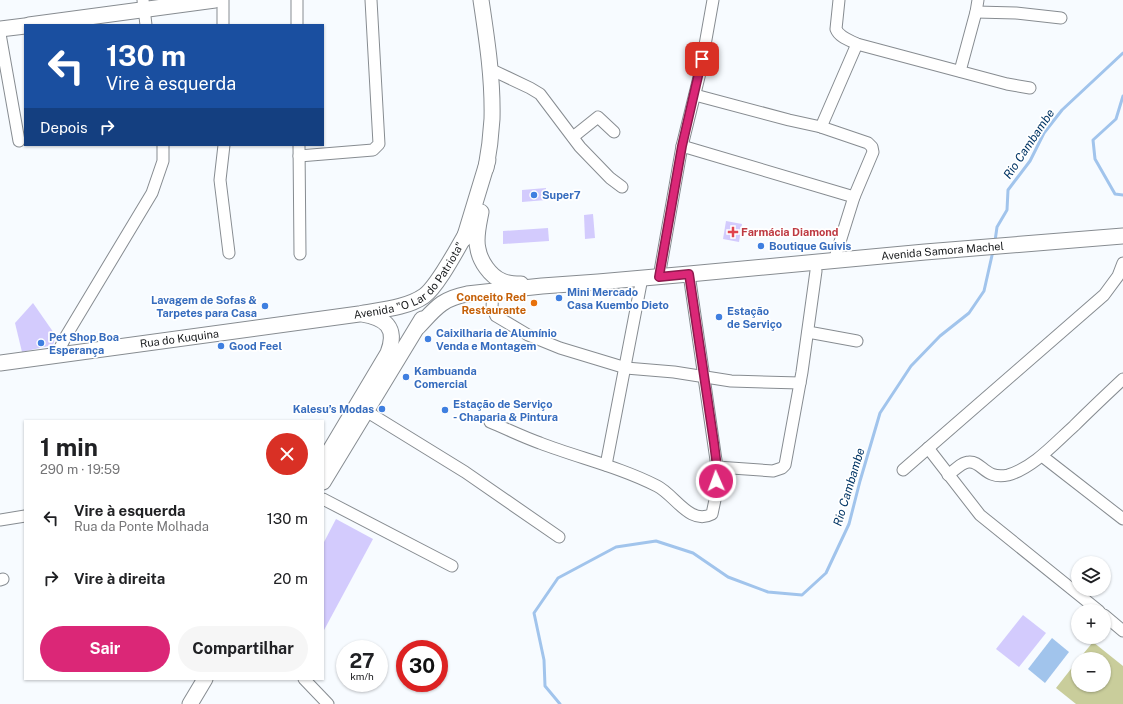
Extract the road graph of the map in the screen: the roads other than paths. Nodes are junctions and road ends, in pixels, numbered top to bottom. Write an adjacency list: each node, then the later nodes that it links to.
1 (215, 0): 9 (main road)
2 (223, 0): 14 (street)
3 (297, 0): 15 (street)
4 (370, 0): 32 (street)
5 (481, 0): 20 (main road, Avenida "O Lar do Patriota")
6 (713, 0): 23 (street)
7 (838, 0): 19 (street)
8 (978, 0): 10 (street)
9 (144, 5): 12 (main road); 13 (street)
10 (976, 12): 11 (street); 21 (street)
11 (1061, 18)
12 (35, 24)
13 (146, 24)
14 (223, 24)
15 (297, 24)
16 (24, 26): 17 (main road)
17 (0, 29)
18 (0, 34): 27 (street)
19 (857, 44): 21 (street); 24 (street)
20 (490, 70): 26 (street); 33 (main road, Avenida "O Lar do Patriota")
21 (960, 71): 22 (street)
22 (1030, 88)
23 (695, 95): 24 (street); 31 (street)
24 (822, 127): 35 (street)
25 (614, 132): 26 (street)
26 (573, 137): 34 (street)
27 (19, 141)
28 (163, 146): 52 (street)
29 (224, 146): 38 (street)
30 (299, 146): 32 (street)
31 (682, 146): 35 (street); 44 (street)
32 (299, 156): 39 (street)
33 (488, 160): 36 (main road, Avenida "O Lar do Patriota"); 46 (main road, Avenida "O Lar do Patriota")
34 (622, 187)
35 (854, 197): 40 (street)
36 (467, 232): 48 (main road, Avenida "O Lar do Patriota"); 49 (main road, Avenida "O Lar do Patriota")
37 (1123, 236): 40 (main road, Avenida Samora Machel)
38 (229, 253)
39 (300, 254)
40 (834, 261): 43 (main road, Avenida Samora Machel)
41 (1123, 263): 60 (street)
42 (816, 271): 50 (street)
43 (689, 274): 44 (main road, Avenida Samora Machel); 55 (street)
44 (659, 277): 45 (main road, Avenida Samora Machel)
45 (642, 278): 46 (main road, Avenida Samora Machel); 54 (street)
46 (542, 286): 47 (main road)
47 (493, 292): 49 (main road); 54 (street)
48 (359, 314): 52 (main road, Rua do Kuquina); 62 (main road, Avenida "O Lar do Patriota")
49 (418, 327): 58 (main road, Avenida "O Lar do Patriota")
50 (808, 332): 51 (street); 57 (street)
51 (857, 340)
52 (56, 356): 53 (main road, Rua do Kuquina)
53 (0, 363)
54 (626, 368): 55 (street); 63 (street)
55 (705, 377): 57 (street); 64 (street)
56 (1123, 379): 61 (street)
57 (800, 383): 64 (street)
58 (366, 411): 67 (main road, Avenida "O Lar do Patriota"); 72 (street)
59 (490, 422): 63 (street)
60 (928, 448): 65 (street); 66 (street)
61 (1042, 456): 66 (street); 70 (street)
62 (324, 460)
63 (606, 465): 64 (street)
64 (717, 467)
65 (903, 470)
66 (948, 475): 74 (street)
67 (324, 480)
68 (324, 500): 73 (street)
69 (24, 516): 71 (street)
70 (1123, 519)
71 (0, 520)
72 (559, 536)
73 (452, 566)
74 (1090, 604)
75 (1111, 621): 76 (street)
76 (1123, 631)
77 (194, 680): 81 (main road)
78 (204, 680): 82 (main road)
79 (305, 680): 80 (street)
80 (324, 702)
81 (180, 704)
82 (190, 704)

